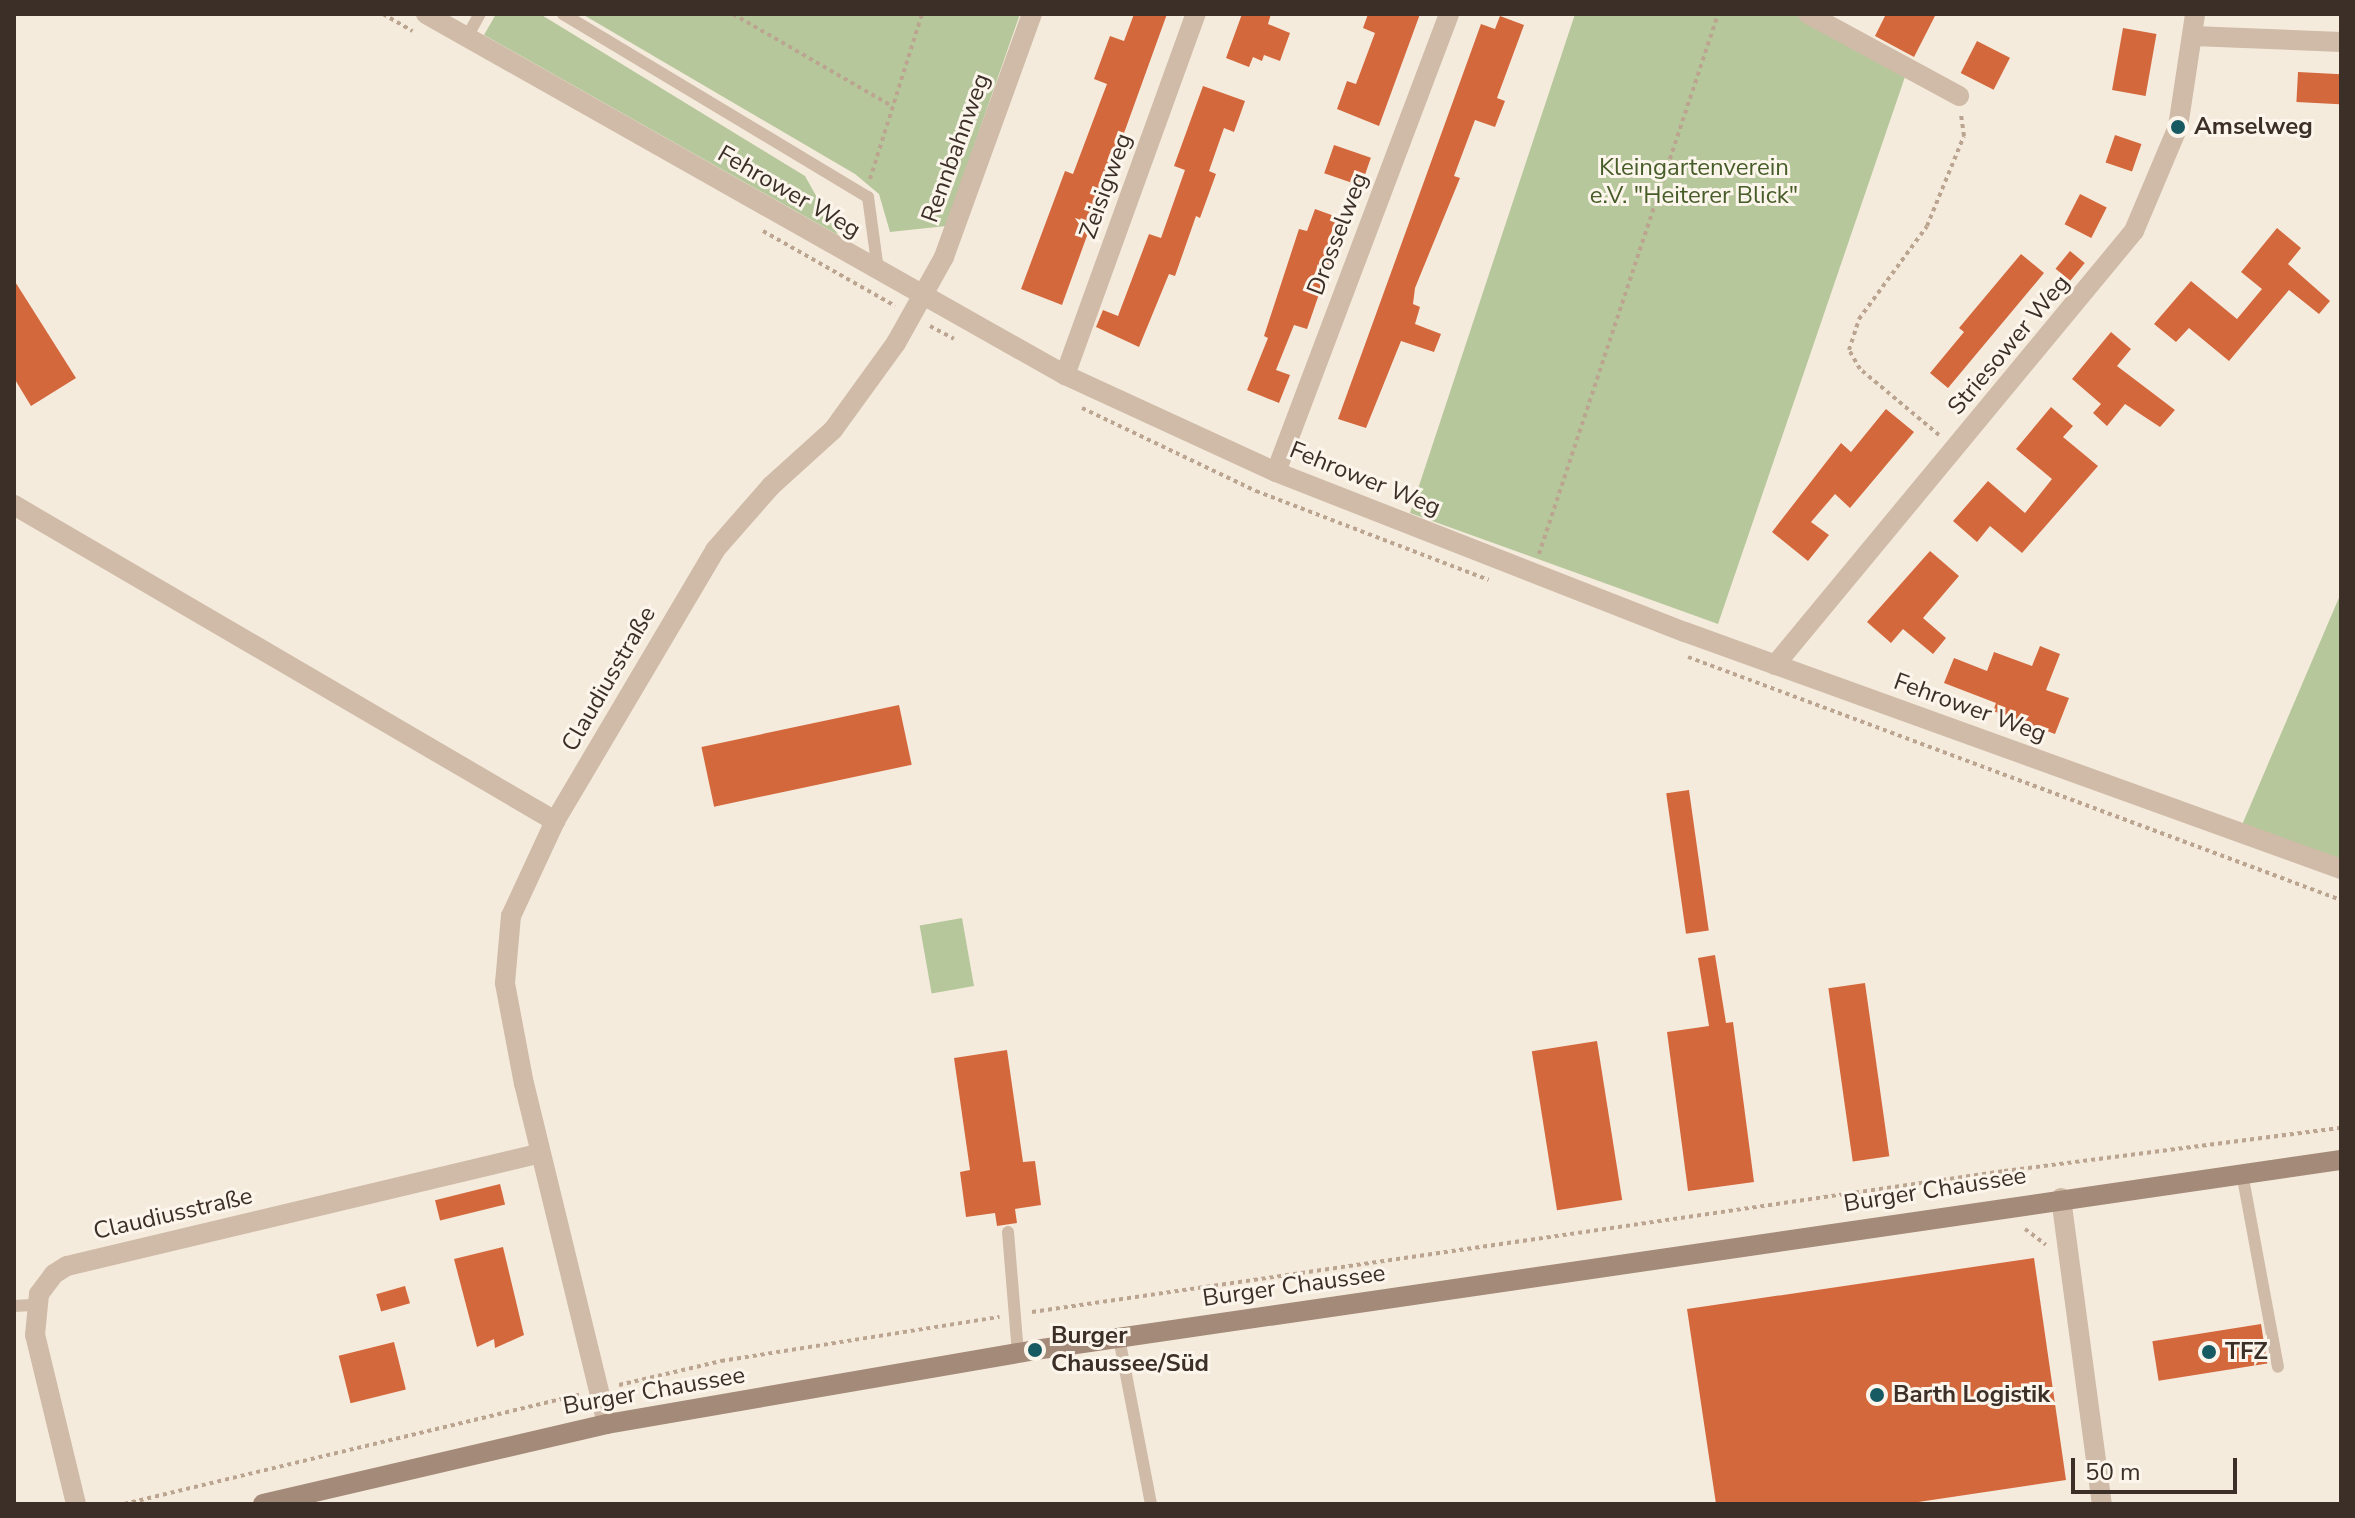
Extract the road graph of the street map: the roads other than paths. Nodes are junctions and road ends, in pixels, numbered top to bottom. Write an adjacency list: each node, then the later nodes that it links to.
1 (426, 14): 10 (street, Fehrower Weg)
2 (480, 14): 10 (lane)
3 (563, 14): 13 (lane)
4 (1032, 14): 14 (street, Rennbahnweg)
5 (1196, 14): 15 (street, Zeisigweg)
6 (1449, 14): 16 (street, Drosselweg)
7 (1808, 14): 12 (street)
8 (2195, 14): 9 (street, Striesower Weg)
9 (2193, 36): 11 (street); 18 (street, Striesower Weg)
10 (467, 37): 13 (street, Fehrower Weg)
11 (2341, 42)
12 (1959, 96)
13 (879, 274): 14 (street, Fehrower Weg)
14 (922, 296): 15 (street, Fehrower Weg); 19 (street, Claudiusstraße)
15 (1065, 375): 16 (street, Fehrower Weg)
16 (1276, 472): 18 (street, Fehrower Weg)
17 (14, 505): 19 (street)
18 (1775, 665): 20 (street, Fehrower Weg)
19 (555, 821): 21 (street, Claudiusstraße)
20 (2341, 869)
21 (540, 1153): 26 (street, Claudiusstraße); 31 (street, Claudiusstraße)
22 (2341, 1160): 23 (main road, Burger Chaussee)
23 (2242, 1173): 24 (main road, Burger Chaussee); 30 (lane)
24 (2061, 1198): 28 (main road, Burger Chaussee); 35 (street)
25 (1008, 1232): 29 (lane)
26 (36, 1305): 27 (lane); 32 (street)
27 (14, 1306)
28 (1119, 1338): 29 (main road, Burger Chaussee); 34 (lane)
29 (1018, 1353): 31 (main road, Burger Chaussee)
30 (2278, 1367)
31 (607, 1424): 33 (main road, Burger Chaussee)
32 (76, 1504)
33 (263, 1504)
34 (1151, 1504)
35 (2102, 1504)

